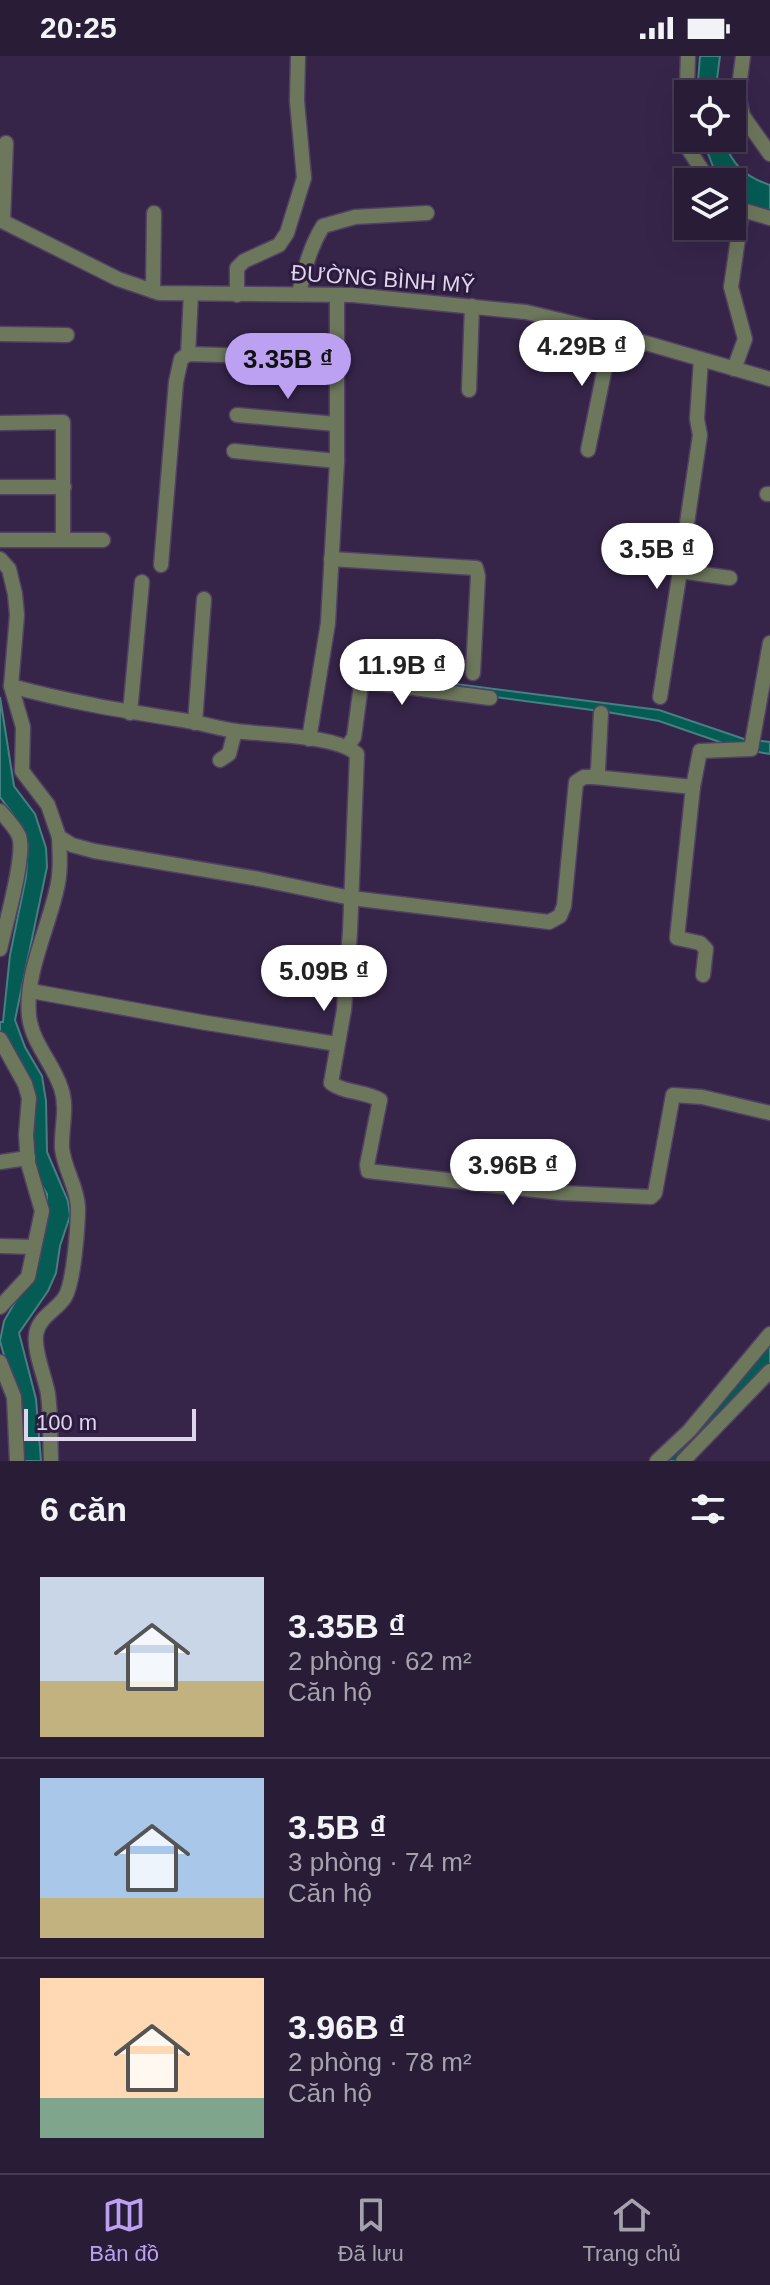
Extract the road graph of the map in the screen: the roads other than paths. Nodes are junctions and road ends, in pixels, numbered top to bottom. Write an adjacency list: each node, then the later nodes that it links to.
1 (298, 56): 16 (street)
2 (688, 56): 6 (street)
3 (743, 56): 5 (street)
4 (6, 143): 11 (street)
5 (770, 154)
6 (701, 168)
7 (746, 211): 10 (street)
8 (154, 213): 13 (street)
9 (427, 213): 15 (street)
10 (770, 218)
11 (2, 220): 13 (street, ĐƯỜNG BÌNH MỸ)
12 (735, 240): 25 (street)
13 (153, 291): 14 (street, ĐƯỜNG BÌNH MỸ)
14 (191, 294): 16 (street, ĐƯỜNG BÌNH MỸ); 22 (street)
15 (299, 294): 16 (street, ĐƯỜNG BÌNH MỸ); 17 (street, ĐƯỜNG BÌNH MỸ)
16 (237, 295)
17 (337, 295): 18 (street, ĐƯỜNG BÌNH MỸ); 30 (street)
18 (472, 306): 19 (street, ĐƯỜNG BÌNH MỸ); 27 (street)
19 (612, 333): 24 (street, ĐƯỜNG BÌNH MỸ); 31 (street)
20 (0, 334): 21 (street)
21 (67, 335)
22 (188, 354): 23 (street); 41 (street)
23 (259, 356)
24 (701, 359): 25 (street, ĐƯỜNG BÌNH MỸ); 42 (street)
25 (734, 369): 26 (street, ĐƯỜNG BÌNH MỸ)
26 (770, 379)
27 (469, 390)
28 (237, 415): 30 (street)
29 (0, 423): 35 (street)
30 (336, 424): 33 (street)
31 (588, 450)
32 (234, 451): 33 (street)
33 (337, 461): 40 (street)
34 (0, 487): 35 (street)
35 (64, 487): 36 (street)
36 (63, 539): 37 (street); 38 (street)
37 (0, 540)
38 (103, 540)
39 (0, 559): 48 (street)
40 (331, 559): 47 (street); 55 (street)
41 (161, 565)
42 (680, 571): 43 (street); 49 (street)
43 (730, 578)
44 (142, 582): 51 (street)
45 (204, 599): 53 (street)
46 (770, 643): 59 (street)
47 (473, 673)
48 (11, 686): 51 (street); 61 (street)
49 (660, 697)
50 (490, 698): 56 (street)
51 (130, 713): 53 (street)
52 (601, 713): 58 (street)
53 (195, 723): 54 (street)
54 (235, 731): 55 (street); 57 (street)
55 (309, 739): 56 (street)
56 (347, 747): 62 (street)
57 (220, 760)
58 (594, 777): 59 (street); 62 (street)
59 (693, 787): 64 (street)
60 (0, 811): 63 (street)
61 (59, 837): 62 (street); 65 (street)
62 (351, 898): 67 (street)
63 (0, 949)
64 (703, 975)
65 (31, 991): 67 (street); 78 (street)
66 (1, 1042): 69 (street)
67 (337, 1044): 68 (street)
68 (770, 1113)
69 (28, 1158): 70 (street); 72 (street)
70 (0, 1162)
71 (0, 1246): 72 (street)
72 (34, 1247): 73 (street)
73 (0, 1307)
74 (770, 1334): 79 (street)
75 (0, 1362): 77 (street)
76 (770, 1371): 80 (street)
77 (17, 1461)
78 (51, 1461)
79 (657, 1461)
80 (683, 1461)

